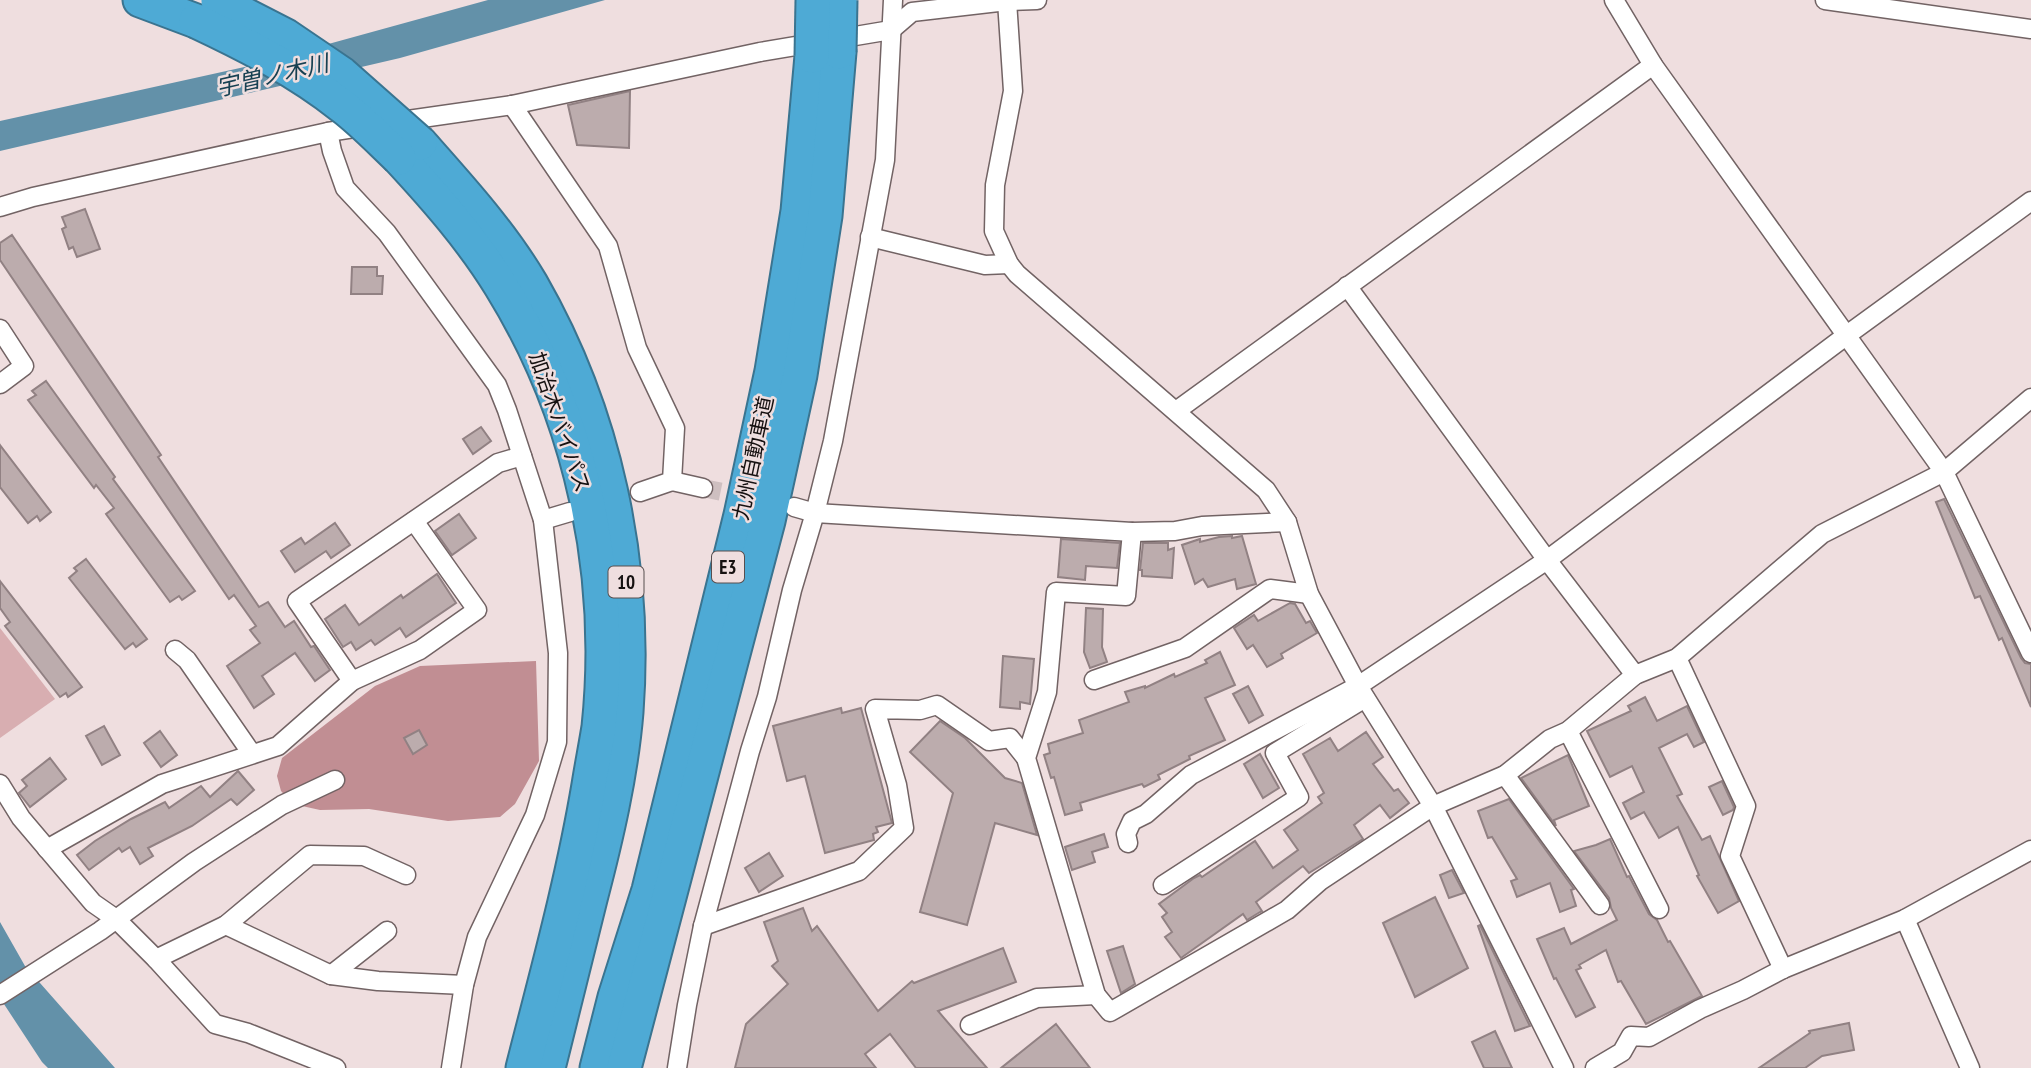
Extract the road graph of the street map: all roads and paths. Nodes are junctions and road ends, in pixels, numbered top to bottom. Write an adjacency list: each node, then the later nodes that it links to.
1 (140, 0): 9 (highway, 加治木バイパス / 10)
2 (813, 0): 12 (highway, 九州自動車道 / E3, bridge)
3 (839, 0): 12 (highway, 九州自動車道 / E3, bridge)
4 (1037, 0): 7 (street)
5 (1614, 0): 13 (street)
6 (1825, 0): 10 (street)
7 (1007, 1): 11 (street); 20 (street)
8 (893, 4): 11 (street)
9 (210, 7): 16 (highway, 加治木バイパス / 10, bridge)
10 (2031, 29)
11 (891, 30): 14 (street); 19 (street)
12 (825, 54): 78 (highway, 九州自動車道 / E3); 79 (highway, 九州自動車道 / E3)
13 (1653, 65): 21 (street); 23 (street)
14 (512, 105): 15 (street); 29 (street)
15 (328, 132): 18 (street); 27 (street)
16 (410, 150): 76 (highway, 加治木バイパス / 10); 77 (highway, 加治木バイパス / 10)
17 (2031, 201): 23 (street)
18 (0, 207)
19 (870, 237): 20 (street); 34 (street)
20 (1009, 264): 26 (street)
21 (1348, 285): 26 (street); 39 (street)
22 (0, 329): 24 (street)
23 (1846, 335): 28 (street); 39 (street)
24 (0, 384)
25 (2031, 398): 28 (street)
26 (1177, 411): 37 (street)
27 (522, 456): 35 (street); 36 (street)
28 (1944, 472): 42 (street); 43 (street)
29 (672, 481): 30 (street); 31 (street)
30 (703, 488)
31 (640, 492)
32 (794, 507): 34 (street)
33 (570, 512): 35 (street)
34 (816, 513): 38 (street); 65 (street)
35 (543, 520): 70 (street)
36 (414, 521): 46 (street); 46 (street)
37 (1287, 522): 38 (street); 40 (street)
38 (1132, 532): 50 (street)
39 (1547, 560): 44 (street); 47 (street)
40 (1310, 594): 45 (street); 47 (street)
41 (175, 650): 49 (street)
42 (2031, 653)
43 (1677, 657): 44 (street); 68 (street)
44 (1635, 675): 48 (street)
45 (1094, 680)
46 (352, 681): 49 (street)
47 (1362, 692): 54 (street); 55 (street); 59 (street)
48 (1568, 731): 51 (street); 61 (street)
49 (252, 754): 56 (street)
50 (1026, 758): 65 (street); 72 (street)
51 (1505, 775): 54 (street); 60 (street)
52 (335, 780): 62 (street)
53 (0, 784): 56 (street)
54 (1433, 806): 72 (street); 81 (street)
55 (1128, 843)
56 (47, 849): 62 (street)
57 (2031, 849): 63 (street)
58 (406, 875): 64 (street)
59 (1163, 885)
60 (1600, 905)
61 (1659, 909)
62 (117, 919): 67 (street); 71 (street)
63 (1905, 919): 68 (street); 83 (street)
64 (226, 925): 67 (street); 69 (street)
65 (703, 926): 80 (street)
66 (387, 931): 69 (street)
67 (156, 959): 74 (street)
68 (1783, 969): 82 (street)
69 (331, 975): 70 (street)
70 (464, 985): 75 (street)
71 (0, 995)
72 (1096, 995): 73 (street)
73 (970, 1025)
74 (336, 1068)
75 (451, 1068)
76 (523, 1068)
77 (548, 1068)
78 (597, 1068)
79 (627, 1068)
80 (677, 1068)
81 (1564, 1068)
82 (1595, 1068)
83 (1970, 1068)

